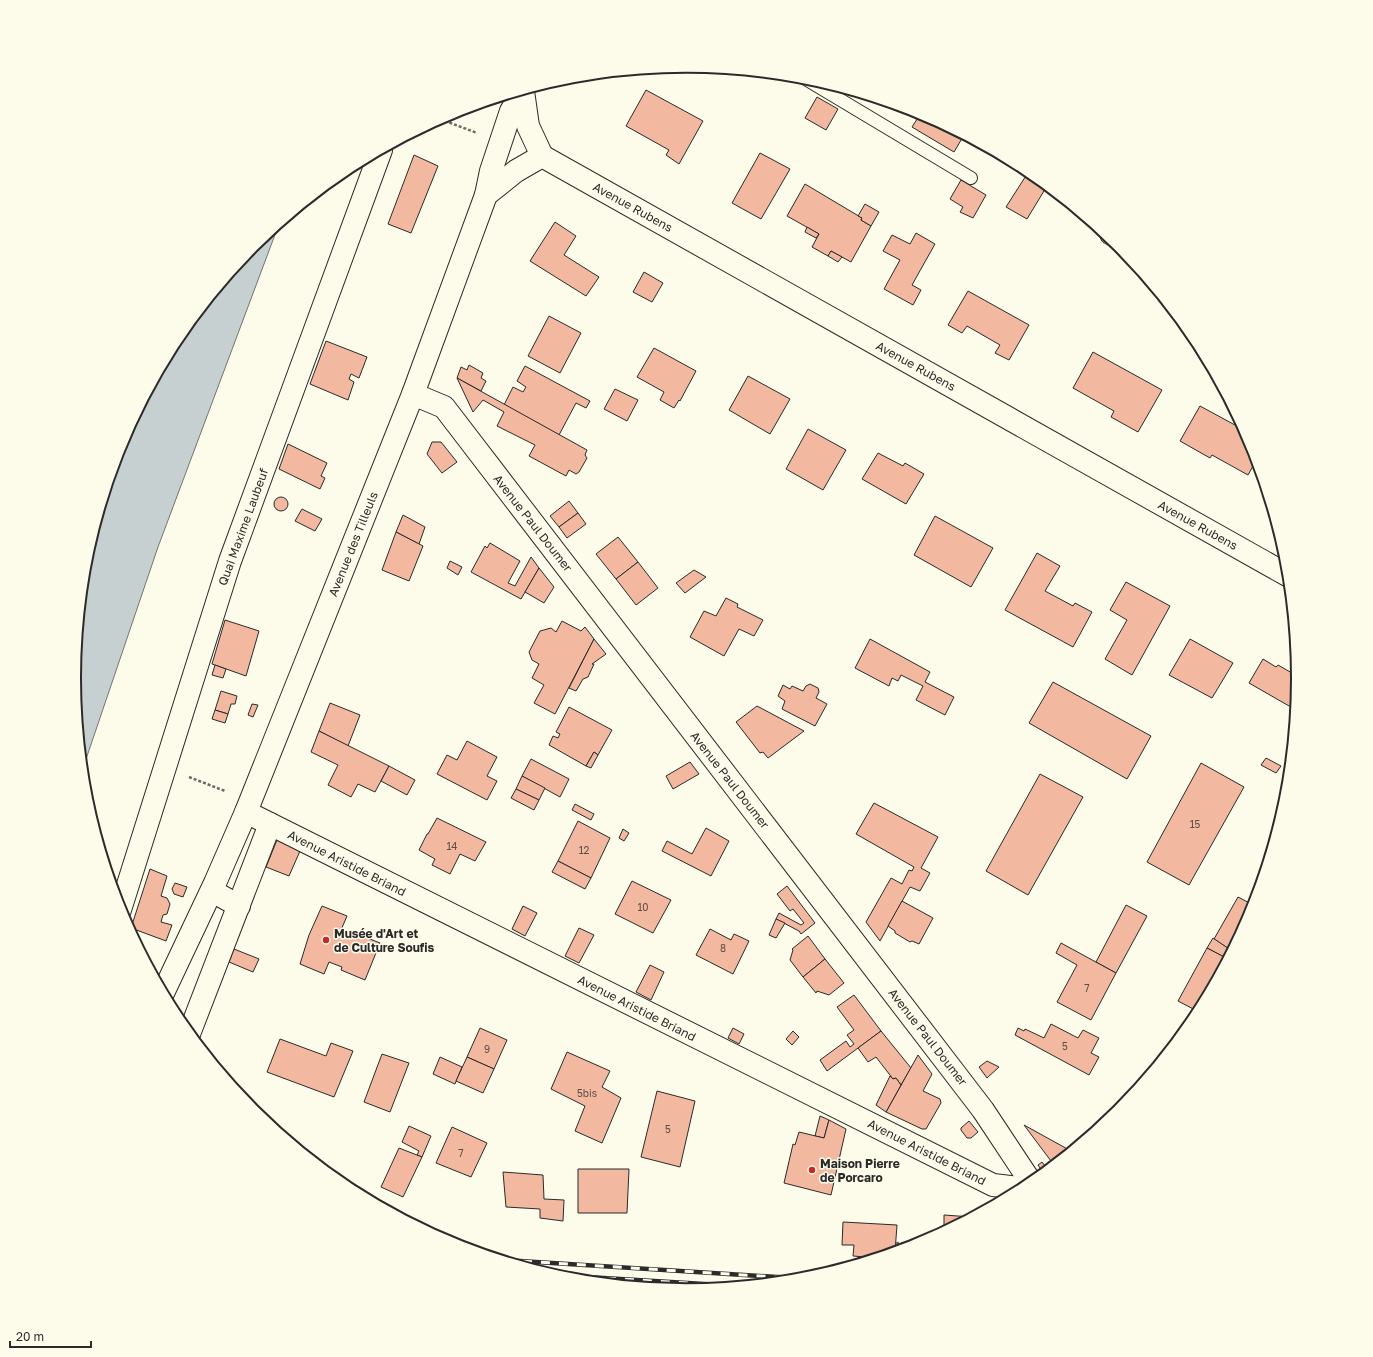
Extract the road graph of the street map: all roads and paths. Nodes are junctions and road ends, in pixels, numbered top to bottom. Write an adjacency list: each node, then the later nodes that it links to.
1 (823, 89): 8 (lane)
2 (524, 96): 6 (street, Avenue des Tilleuls)
3 (519, 97): 9 (street, Avenue des Tilleuls)
4 (448, 122): 5 (path)
5 (482, 135)
6 (542, 156): 9 (street); 11 (street, Avenue Rubens)
7 (378, 158): 12 (street, Quai Maxime Laubeuf)
8 (971, 178)
9 (486, 194): 10 (street, Avenue des Tilleuls)
10 (413, 394): 14 (street, Avenue des Tilleuls); 21 (street, Avenue Paul Doumer)
11 (1282, 572)
12 (164, 768): 13 (path); 17 (street, Quai Maxime Laubeuf)
13 (226, 791)
14 (246, 812): 15 (street, Avenue Aristide Briand); 16 (street, Avenue des Tilleuls)
15 (270, 824): 18 (street); 22 (street, Avenue Aristide Briand)
16 (212, 891): 18 (street); 19 (street, Avenue des Tilleuls)
17 (123, 900)
18 (239, 906): 20 (street)
19 (166, 988)
20 (192, 1027)
21 (1028, 1179)
22 (1014, 1187)
23 (896, 1243): 24 (path)
24 (903, 1244)

